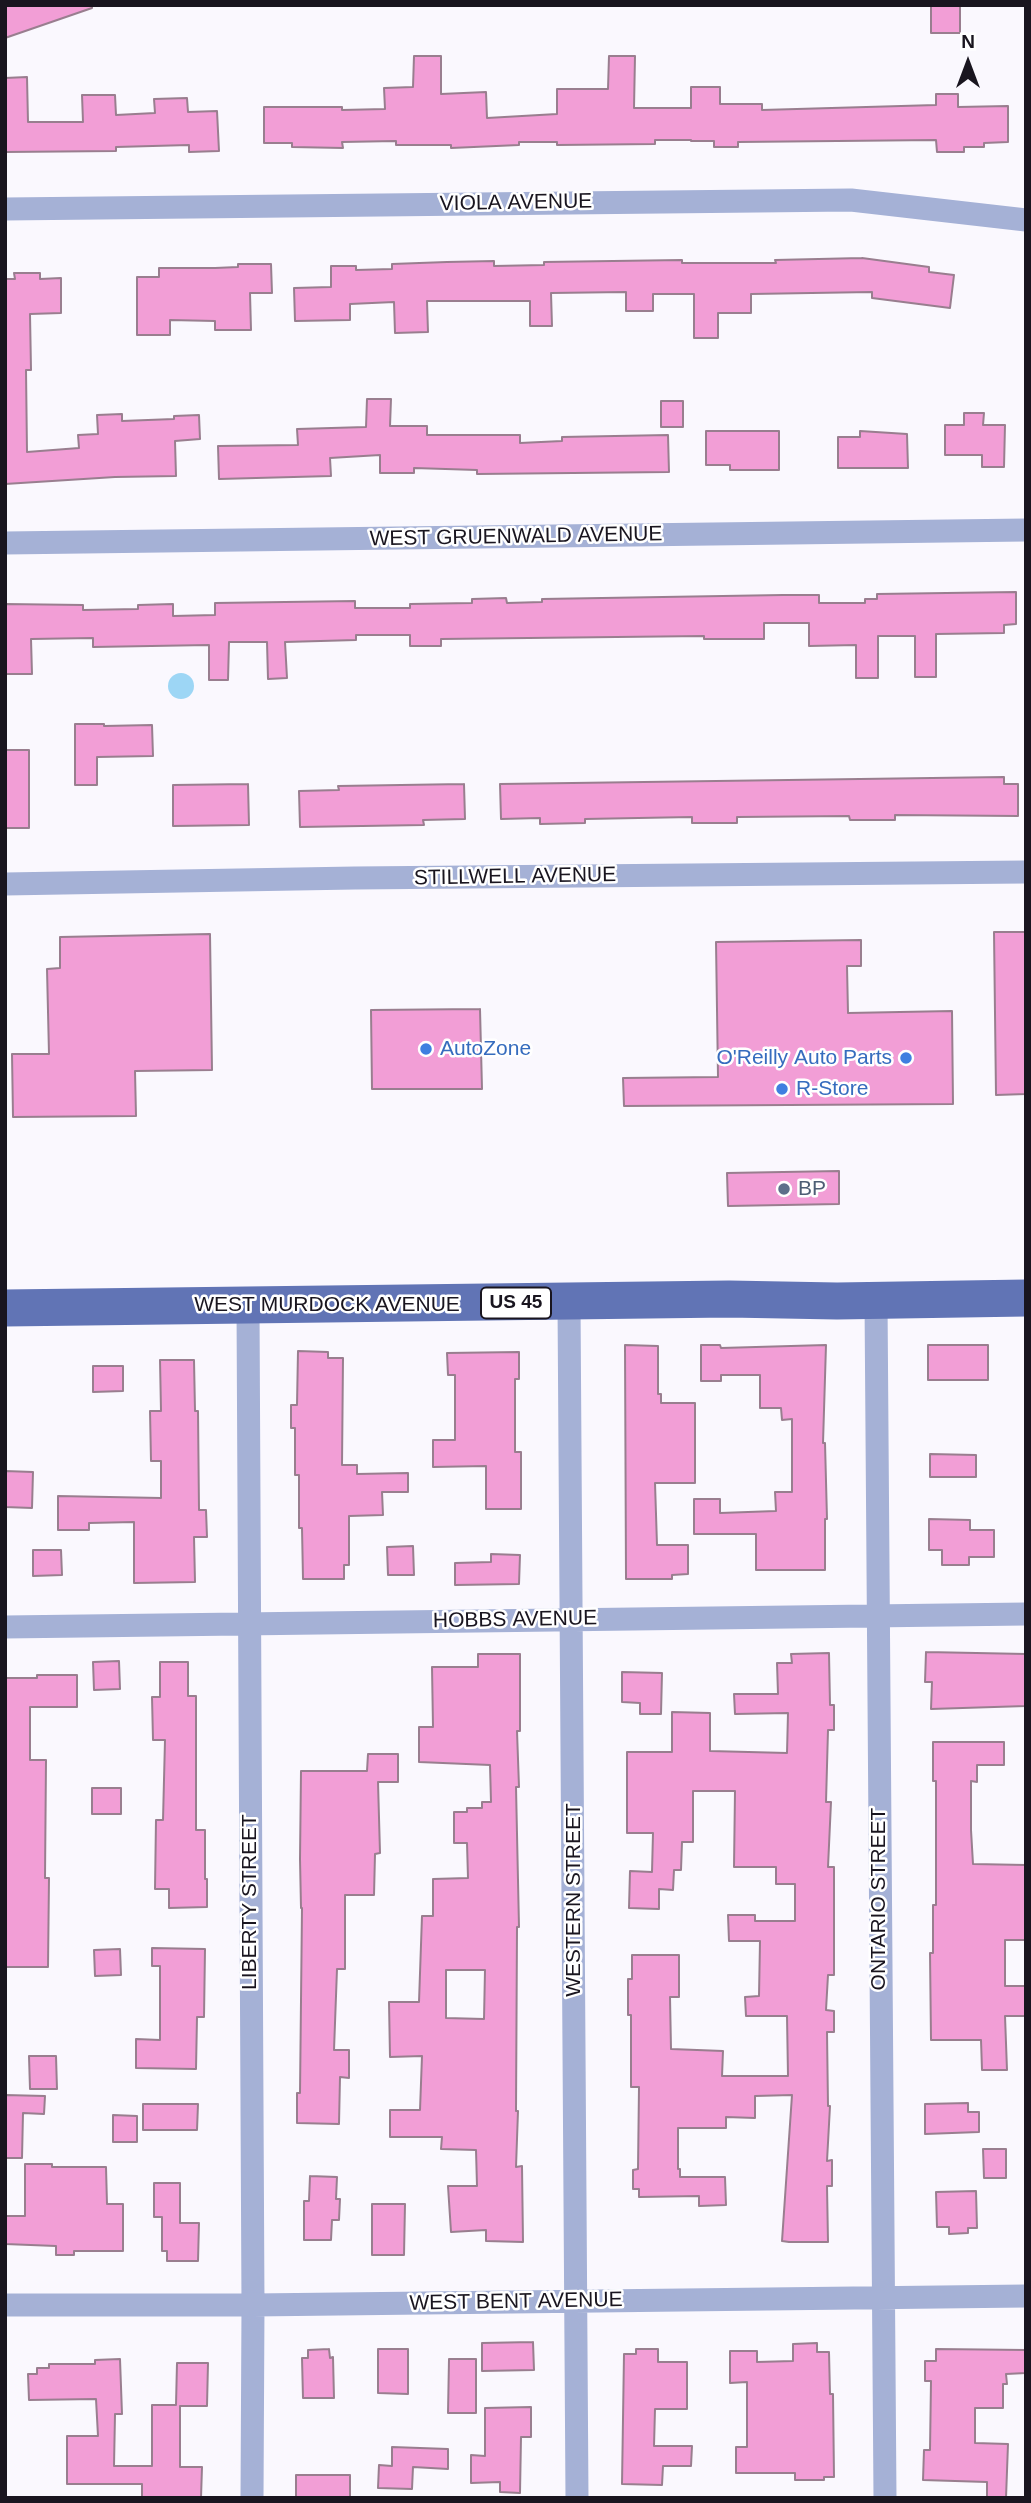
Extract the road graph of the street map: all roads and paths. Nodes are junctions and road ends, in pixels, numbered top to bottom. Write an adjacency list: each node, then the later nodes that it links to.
1 (5, 209): 2 (street, VIOLA AVENUE)
2 (1026, 220)
3 (1026, 530): 4 (street, WEST GRUENWALD AVENUE)
4 (5, 543)
5 (1026, 872): 6 (street, STILLWELL AVENUE)
6 (5, 884)
7 (1026, 1298): 8 (main road, WEST MURDOCK AVENUE / US 45)
8 (876, 1300): 9 (main road, WEST MURDOCK AVENUE / US 45); 12 (street, ONTARIO STREET)
9 (569, 1302): 10 (main road, WEST MURDOCK AVENUE / US 45); 14 (street, WESTERN STREET)
10 (248, 1306): 11 (main road, WEST MURDOCK AVENUE / US 45); 15 (street, LIBERTY STREET)
11 (5, 1308)
12 (878, 1614): 13 (street, HOBBS AVENUE); 14 (street, HOBBS AVENUE); 18 (street, ONTARIO STREET)
13 (1026, 1614)
14 (572, 1619): 15 (street, HOBBS AVENUE); 19 (street, WESTERN STREET)
15 (248, 1624): 16 (street, HOBBS AVENUE); 21 (street, LIBERTY STREET)
16 (5, 1627)
17 (1026, 2296): 18 (street, WEST BENT AVENUE)
18 (882, 2298): 19 (street, WEST BENT AVENUE); 24 (street, ONTARIO STREET)
19 (577, 2301): 21 (street, WEST BENT AVENUE); 23 (street, WESTERN STREET)
20 (5, 2305): 21 (street, WEST BENT AVENUE)
21 (253, 2305): 22 (street, LIBERTY STREET)
22 (252, 2498)
23 (577, 2498)
24 (885, 2498)

